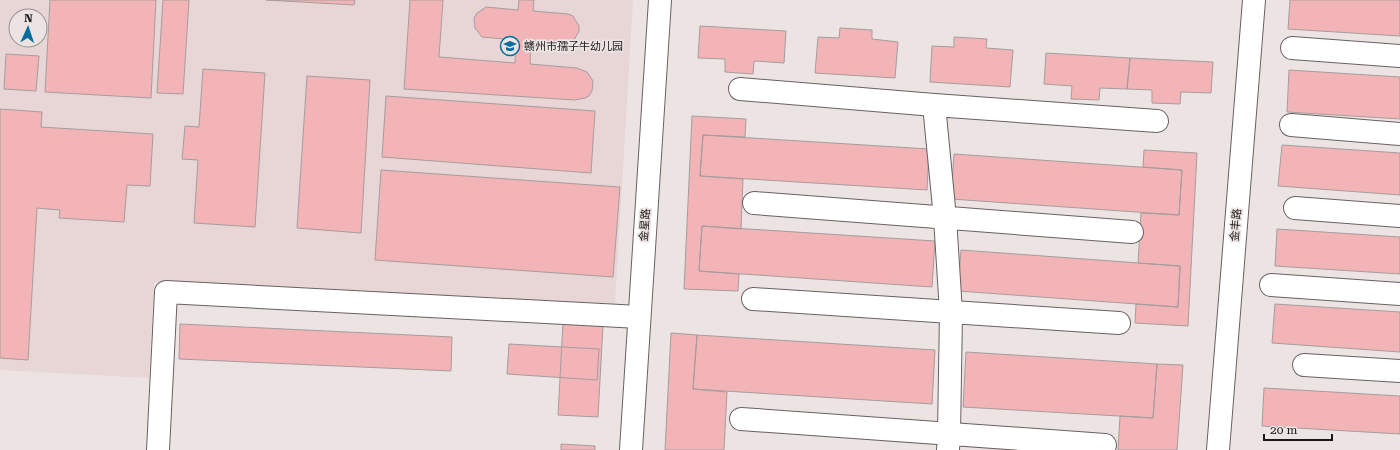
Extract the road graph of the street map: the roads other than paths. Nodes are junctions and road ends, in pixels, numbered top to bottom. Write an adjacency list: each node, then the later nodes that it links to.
1 (660, 0): 19 (street, 金星路)
2 (1254, 0): 28 (street, 金丰路)
3 (1292, 48): 4 (street)
4 (1400, 56)
5 (740, 89): 6 (street)
6 (934, 105): 7 (street); 13 (street)
7 (1157, 121)
8 (1291, 125): 9 (street)
9 (1400, 134)
10 (754, 203): 13 (street)
11 (1295, 208): 12 (street)
12 (1400, 216)
13 (945, 218): 14 (street); 18 (street)
14 (1132, 232)
15 (1271, 285): 16 (street)
16 (1400, 294)
17 (753, 299): 18 (street)
18 (951, 312): 20 (street); 24 (street)
19 (639, 317): 26 (street); 27 (street, 金星路)
20 (1119, 323)
21 (1304, 365): 22 (street)
22 (1400, 371)
23 (740, 419): 24 (street)
24 (948, 442): 25 (street)
25 (1105, 445)
26 (158, 450)
27 (631, 450)
28 (1218, 450)

